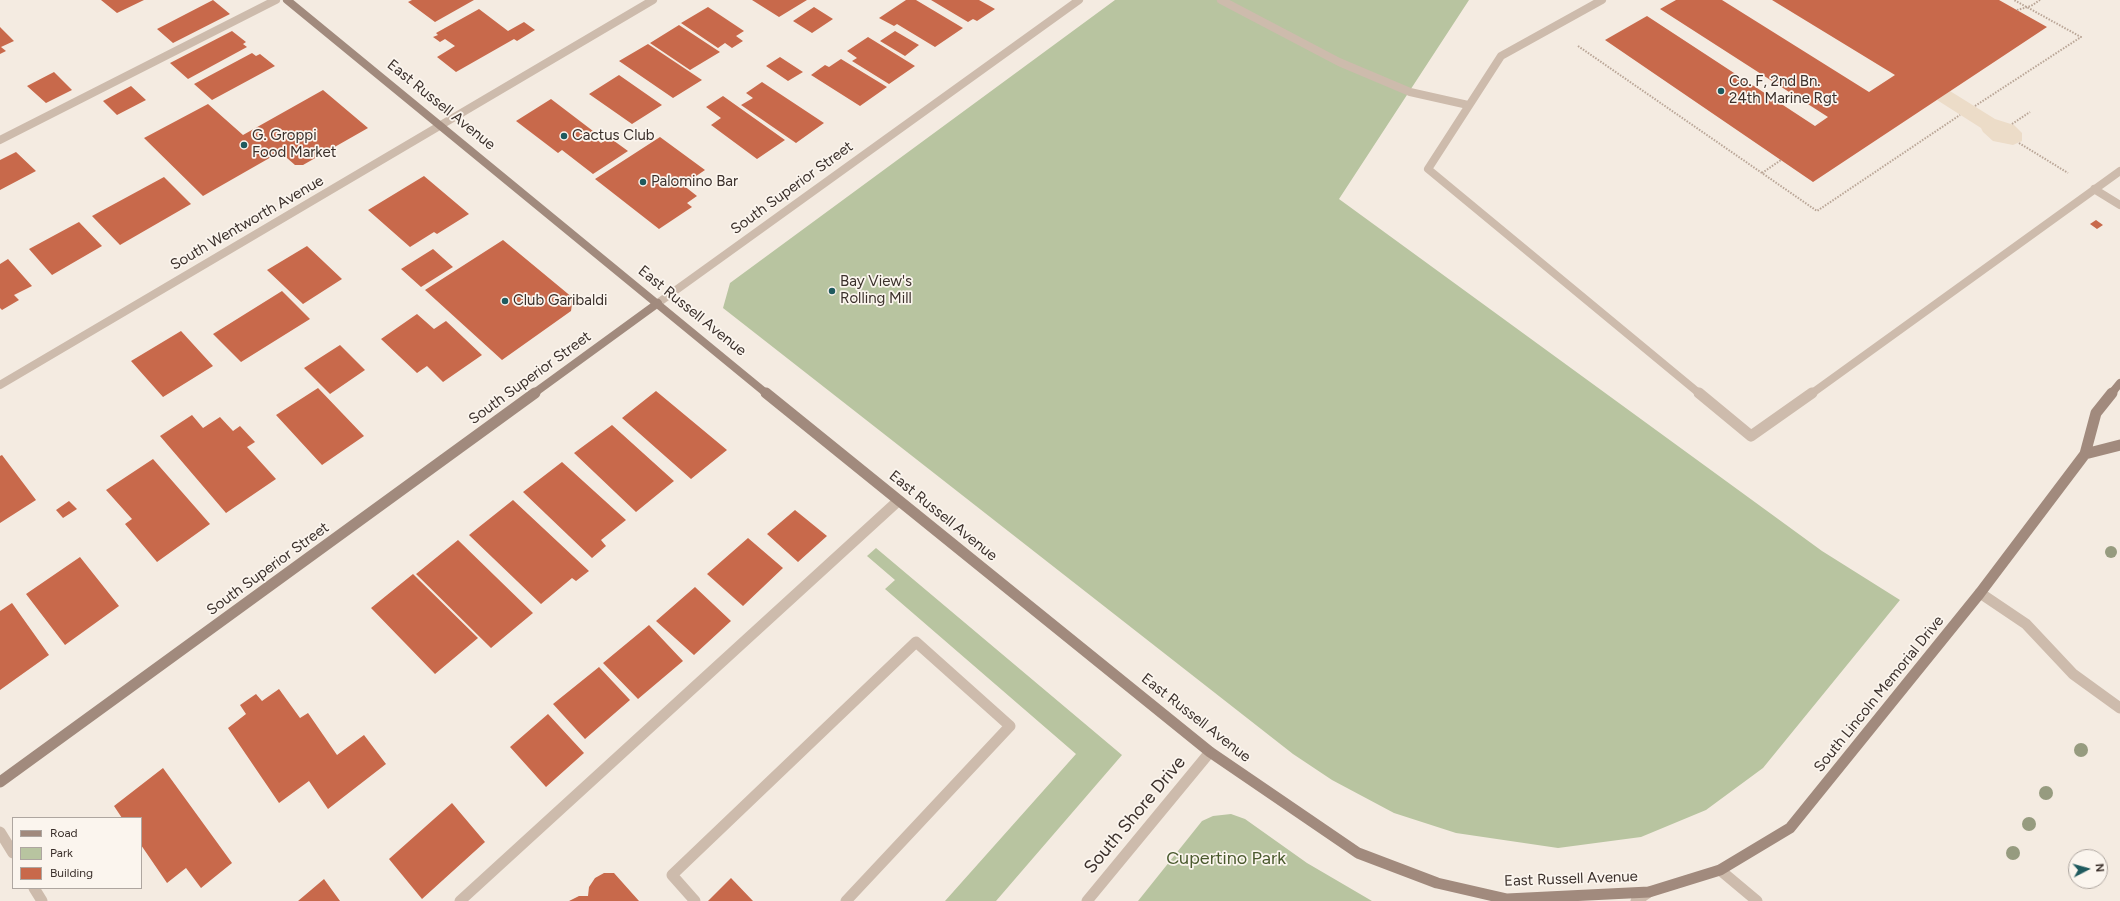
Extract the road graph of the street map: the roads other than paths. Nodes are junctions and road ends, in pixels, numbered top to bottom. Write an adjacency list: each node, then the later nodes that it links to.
1 (276, 0): 9 (street)
2 (287, 0): 8 (main road, East Russell Avenue)
3 (653, 0): 8 (street, South Wentworth Avenue)
4 (1079, 0): 13 (street, South Superior Street)
5 (1220, 0): 7 (street)
6 (1602, 0): 7 (street)
7 (1468, 105): 11 (street)
8 (441, 125): 13 (main road, East Russell Avenue); 15 (street, South Wentworth Avenue)
9 (0, 140)
10 (2120, 171): 11 (street)
11 (2094, 190): 12 (street)
12 (2120, 205)
13 (658, 303): 18 (main road, East Russell Avenue); 22 (main road, South Superior Street)
14 (2120, 384): 17 (main road, South Lincoln Memorial Drive)
15 (0, 385)
16 (2120, 445): 17 (main road)
17 (2084, 454): 19 (main road, South Lincoln Memorial Drive)
18 (898, 501): 21 (main road, East Russell Avenue); 29 (street)
19 (1980, 593): 20 (street); 25 (main road, South Lincoln Memorial Drive)
20 (2120, 708)
21 (1210, 752): 27 (main road, East Russell Avenue); 32 (street, South Shore Drive)
22 (0, 782)
23 (0, 832): 24 (street)
24 (12, 851)
25 (1720, 870): 27 (main road, South Lincoln Memorial Drive); 34 (street)
26 (35, 889): 28 (street)
27 (1649, 892): 33 (street)
28 (42, 901)
29 (460, 901)
30 (695, 901): 31 (street)
31 (846, 901)
32 (1087, 901)
33 (1636, 901)
34 (1757, 901)

